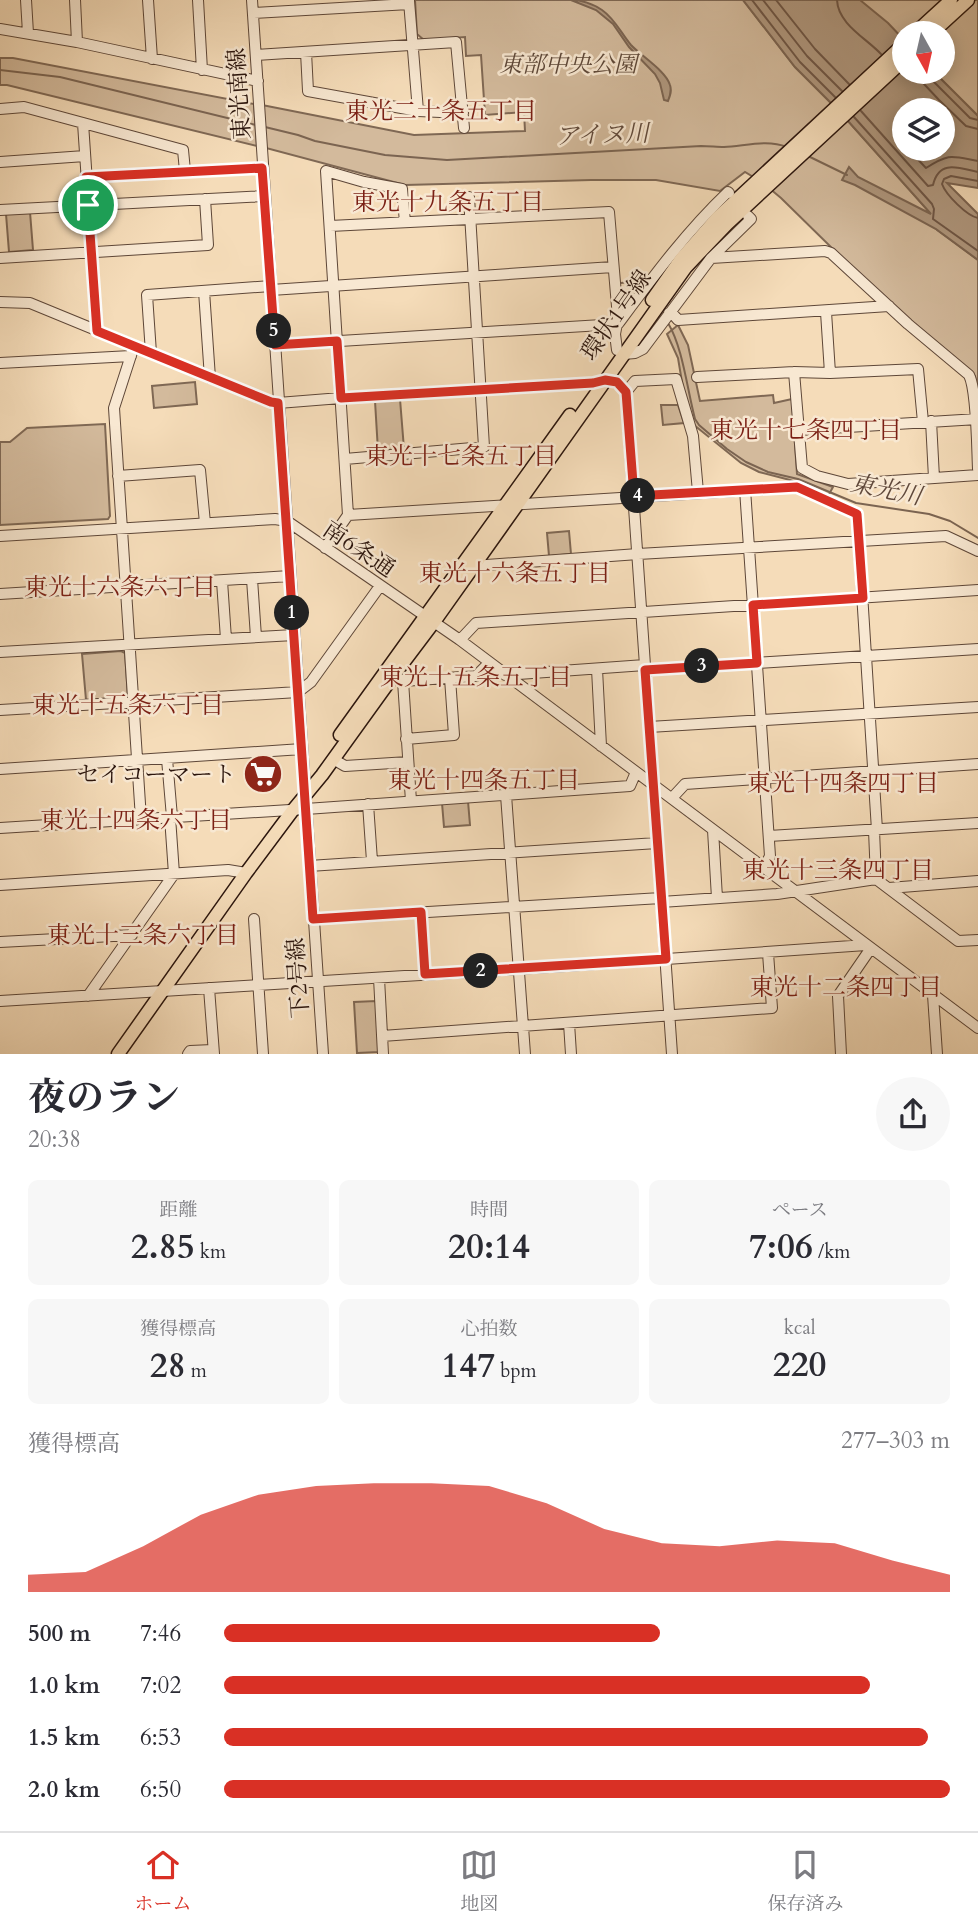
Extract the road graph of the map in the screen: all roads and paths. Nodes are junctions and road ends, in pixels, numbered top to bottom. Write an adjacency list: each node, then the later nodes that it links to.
1 (26, 0): 13 (street)
2 (75, 0): 14 (street)
3 (148, 0): 19 (street)
4 (198, 0): 20 (street)
5 (252, 0): 9 (street, 東光南線)
6 (951, 0): 10 (main road)
7 (968, 0): 11 (main road)
8 (409, 2): 9 (street); 15 (street)
9 (253, 13): 17 (street, 東光南線)
10 (928, 21)
11 (945, 21)
12 (0, 29): 13 (street)
13 (28, 33): 14 (street)
14 (77, 42): 19 (street)
15 (412, 45): 16 (street); 24 (street); 25 (street)
16 (306, 52): 17 (street); 24 (street)
17 (256, 55): 22 (street, 東光南線)
18 (892, 56): 33 (main road)
19 (152, 59): 20 (street)
20 (202, 70): 22 (street)
21 (892, 70): 33 (main road)
22 (258, 81): 30 (street, 東光南線)
23 (0, 109): 26 (street)
24 (418, 111): 25 (street)
25 (463, 113): 27 (street)
26 (83, 123): 28 (street); 31 (street)
27 (464, 128)
28 (85, 156): 29 (street); 32 (street)
29 (0, 162)
30 (262, 168): 31 (street); 35 (street, 東光南線)
31 (185, 172): 32 (street)
32 (86, 177): 38 (street)
33 (762, 183): 62 (main road, 環状1号線)
34 (729, 192): 56 (street)
35 (264, 195): 37 (street); 50 (street, 東光南線)
36 (469, 197): 41 (street)
37 (205, 199): 38 (street); 44 (street)
38 (88, 205): 39 (street); 44 (street)
39 (0, 210)
40 (750, 217): 46 (street)
41 (471, 218): 42 (street); 47 (street); 48 (street)
42 (405, 222): 43 (street); 43 (street)
43 (330, 226): 49 (street)
44 (92, 252): 45 (street); 57 (street)
45 (0, 258)
46 (711, 258): 53 (street); 55 (street)
47 (613, 267): 48 (street); 56 (street)
48 (474, 276): 49 (street); 58 (street)
49 (333, 285): 50 (street); 59 (street)
50 (271, 288): 51 (street); 60 (street, 東光南線)
51 (204, 291): 63 (street); 68 (street)
52 (0, 302): 57 (street)
53 (889, 306): 54 (street); 74 (street)
54 (826, 312): 55 (street); 66 (street)
55 (669, 313): 62 (street)
56 (618, 324): 58 (street); 62 (street)
57 (97, 331): 61 (street)
58 (477, 332): 59 (street); 70 (street)
59 (337, 341): 60 (street); 72 (street)
60 (275, 345): 73 (street, 東光南線)
61 (132, 351): 63 (street); 64 (street); 80 (street)
62 (620, 352): 69 (main road, 環状1号線)
63 (150, 353): 68 (street)
64 (0, 363)
65 (794, 372): 66 (street); 67 (street); 76 (street)
66 (830, 373): 75 (street)
67 (697, 377)
68 (210, 378): 73 (street)
69 (599, 381): 70 (street); 71 (street); 85 (main road, 環状1号線)
70 (481, 390): 72 (street); 77 (street)
71 (626, 392): 83 (street); 84 (street)
72 (341, 398): 73 (street); 77 (street)
73 (278, 403): 87 (street, 東光南線)
74 (976, 418): 75 (street); 78 (street)
75 (927, 421): 76 (street); 81 (street)
76 (799, 430): 81 (street)
77 (345, 459): 86 (street)
78 (978, 469)
79 (978, 475): 81 (street)
80 (118, 476): 88 (street); 89 (street)
81 (934, 478)
82 (745, 489): 83 (street); 91 (street); 93 (street)
83 (698, 492): 84 (street)
84 (634, 496): 85 (street); 95 (street)
85 (512, 503): 86 (street); 96 (main road, 環状1号線)
86 (348, 515): 92 (street)
87 (287, 522): 88 (street); 92 (street, 南6条通); 97 (street, 下2号線)
88 (205, 523): 89 (street)
89 (122, 529): 90 (street); 101 (street)
90 (0, 536)
91 (859, 541): 93 (street); 94 (street); 104 (street)
92 (325, 548): 100 (street, 南6条通)
93 (749, 548): 95 (street); 105 (street)
94 (978, 551)
95 (638, 554): 96 (street); 106 (street)
96 (470, 563): 107 (main road, 環状1号線)
97 (290, 576): 98 (street); 108 (street, 下2号線)
98 (252, 579): 99 (street); 109 (street)
99 (222, 581): 101 (street); 110 (street)
100 (380, 586): 107 (street, 南6条通); 123 (street)
101 (126, 587): 103 (street); 112 (street)
102 (978, 590): 104 (street)
103 (0, 594)
104 (863, 598): 105 (street); 115 (street)
105 (753, 605): 106 (street); 117 (street)
106 (641, 612): 111 (street); 119 (street)
107 (430, 620): 111 (street, 南6条通); 120 (main road, 環状1号線)
108 (294, 635): 109 (street); 123 (street, 下2号線)
109 (257, 637): 110 (street)
110 (226, 639): 112 (street)
111 (460, 640): 116 (street, 南6条通)
112 (130, 645): 114 (street); 124 (street)
113 (978, 649): 115 (street)
114 (0, 652)
115 (866, 657): 117 (street); 127 (street)
116 (489, 663): 121 (street, 南6条通); 122 (street)
117 (757, 663): 119 (street); 128 (street)
118 (597, 668): 119 (street); 121 (street); 131 (street)
119 (645, 668): 129 (street)
120 (394, 675): 122 (street); 130 (street); 134 (main road, 環状1号線); 147 (main road, 環状1号線)
121 (505, 675): 131 (street, 南6条通)
122 (450, 678): 130 (street)
123 (298, 692): 124 (street); 132 (street, 下2号線)
124 (134, 702): 126 (street); 135 (street)
125 (978, 706): 127 (street)
126 (0, 710)
127 (870, 713): 128 (street); 139 (street)
128 (761, 721): 129 (street); 141 (street)
129 (649, 727): 142 (street)
130 (406, 738): 136 (street)
131 (601, 746): 140 (street, 南6条通)
132 (302, 749): 133 (street); 147 (street, 下2号線)
133 (167, 759): 135 (street); 148 (street)
134 (334, 759): 136 (street); 147 (main road, 環状1号線)
135 (137, 760): 138 (street); 149 (street)
136 (408, 762): 145 (street)
137 (978, 764): 139 (street)
138 (0, 769)
139 (874, 771): 141 (street); 153 (street)
140 (636, 772): 142 (street, 南6条通); 143 (street)
141 (765, 778): 144 (street); 154 (street)
142 (654, 785): 144 (street, 南6条通); 155 (street)
143 (506, 795): 145 (street); 156 (street)
144 (672, 798): 152 (street, 南6条通)
145 (411, 801): 146 (street)
146 (368, 804): 147 (street); 157 (street)
147 (301, 805): 148 (street); 158 (street, 下2号線); 160 (main road, 環状1号線)
148 (171, 817): 149 (street); 161 (street)
149 (141, 819): 151 (street)
150 (978, 823): 153 (street)
151 (0, 828)
152 (713, 830): 159 (street, 南6条通); 167 (street)
153 (875, 830): 154 (street); 162 (street)
154 (769, 836): 159 (street)
155 (657, 843): 156 (street); 168 (street)
156 (511, 852): 157 (street); 169 (street)
157 (372, 861): 158 (street)
158 (309, 866): 172 (street, 下2号線)
159 (764, 868): 166 (street, 南6条通)
160 (246, 873): 161 (street); 185 (main road, 環状1号線)
161 (174, 874): 164 (street); 173 (street)
162 (876, 879): 165 (street); 166 (street)
163 (978, 881): 165 (street)
164 (0, 885)
165 (889, 888): 174 (street)
166 (794, 891): 167 (street); 176 (street, 南6条通)
167 (717, 898): 168 (street)
168 (661, 900): 169 (street); 178 (street)
169 (514, 906): 170 (street); 179 (street)
170 (421, 912): 172 (street); 180 (street)
171 (254, 919): 183 (street)
172 (313, 919): 182 (street, 下2号線)
173 (132, 934): 175 (street); 187 (street)
174 (978, 940)
175 (0, 942)
176 (869, 947): 177 (street); 186 (street, 南6条通); 203 (street)
177 (768, 953): 178 (street); 189 (street)
178 (666, 959): 179 (street); 189 (street)
179 (519, 969): 180 (street); 191 (street)
180 (425, 974): 181 (street)
181 (379, 978): 182 (street); 193 (street)
182 (318, 982): 183 (street); 198 (street, 下2号線)
183 (258, 985): 184 (street); 197 (street)
184 (209, 988): 185 (street); 194 (street)
185 (163, 991): 187 (street); 195 (main road, 環状1号線)
186 (933, 995): 192 (street, 南6条通); 204 (street)
187 (88, 996): 188 (street)
188 (0, 1002)
189 (668, 1016): 190 (street); 202 (street)
190 (569, 1023): 191 (street); 201 (street)
191 (523, 1027): 193 (street); 200 (street)
192 (978, 1028)
193 (382, 1036): 199 (street)
194 (214, 1052): 196 (street)
195 (118, 1054)
196 (187, 1054)
197 (263, 1054)
198 (323, 1054)
199 (383, 1054)
200 (525, 1054)
201 (571, 1054)
202 (672, 1054)
203 (841, 1054)
204 (936, 1054)

